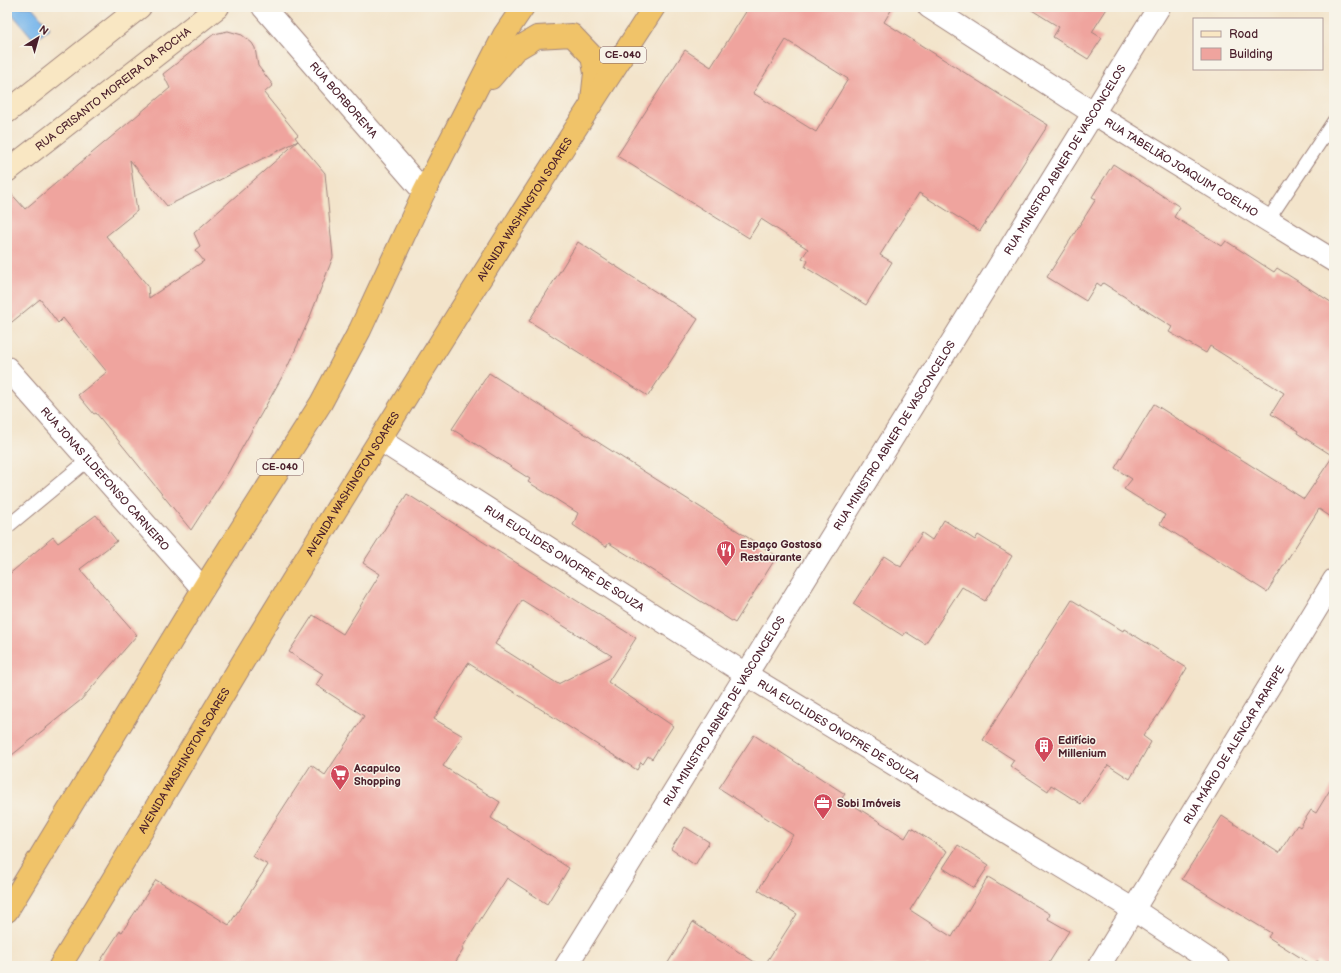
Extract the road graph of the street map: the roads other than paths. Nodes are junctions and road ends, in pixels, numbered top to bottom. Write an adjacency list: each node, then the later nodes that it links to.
1 (140, 7): 10 (main road)
2 (218, 7): 13 (main road, RUA CRISANTO MOREIRA DA ROCHA)
3 (263, 7): 14 (street, RUA BORBOREMA)
4 (522, 7): 8 (highway, CE-040)
5 (654, 7): 9 (highway, AVENIDA WASHINGTON SOARES / CE-040)
6 (929, 7): 11 (street, RUA TABELIÃO JOAQUIM COELHO)
7 (1158, 7): 11 (street, RUA MINISTRO ABNER DE VASCONCELOS)
8 (470, 100): 9 (highway); 14 (highway, CE-040)
9 (591, 104): 18 (highway, AVENIDA WASHINGTON SOARES / CE-040)
10 (7, 112)
11 (1093, 113): 15 (street, RUA TABELIÃO JOAQUIM COELHO); 23 (street, RUA MINISTRO ABNER DE VASCONCELOS)
12 (1334, 121): 15 (lane)
13 (7, 171)
14 (424, 192): 22 (highway, CE-040)
15 (1268, 220): 16 (street, RUA TABELIÃO JOAQUIM COELHO)
16 (1334, 261)
17 (7, 368): 19 (street, RUA JONAS ILDEFONSO CARNEIRO)
18 (380, 440): 23 (street, RUA EUCLIDES ONOFRE DE SOUZA); 26 (highway, AVENIDA WASHINGTON SOARES / CE-040)
19 (88, 460): 20 (lane); 22 (street, RUA JONAS ILDEFONSO CARNEIRO)
20 (7, 527)
21 (1334, 580): 25 (street, RUA MÁRIO DE ALENCAR ARARIPE)
22 (203, 589): 24 (highway, CE-040)
23 (747, 675): 25 (street, RUA EUCLIDES ONOFRE DE SOUZA); 27 (street, RUA MINISTRO ABNER DE VASCONCELOS)
24 (7, 910)
25 (1134, 910): 28 (street, RUA MÁRIO DE ALENCAR ARARIPE); 29 (street, RUA EUCLIDES ONOFRE DE SOUZA)
26 (60, 966)
27 (566, 966)
28 (1098, 966)
29 (1218, 966)

